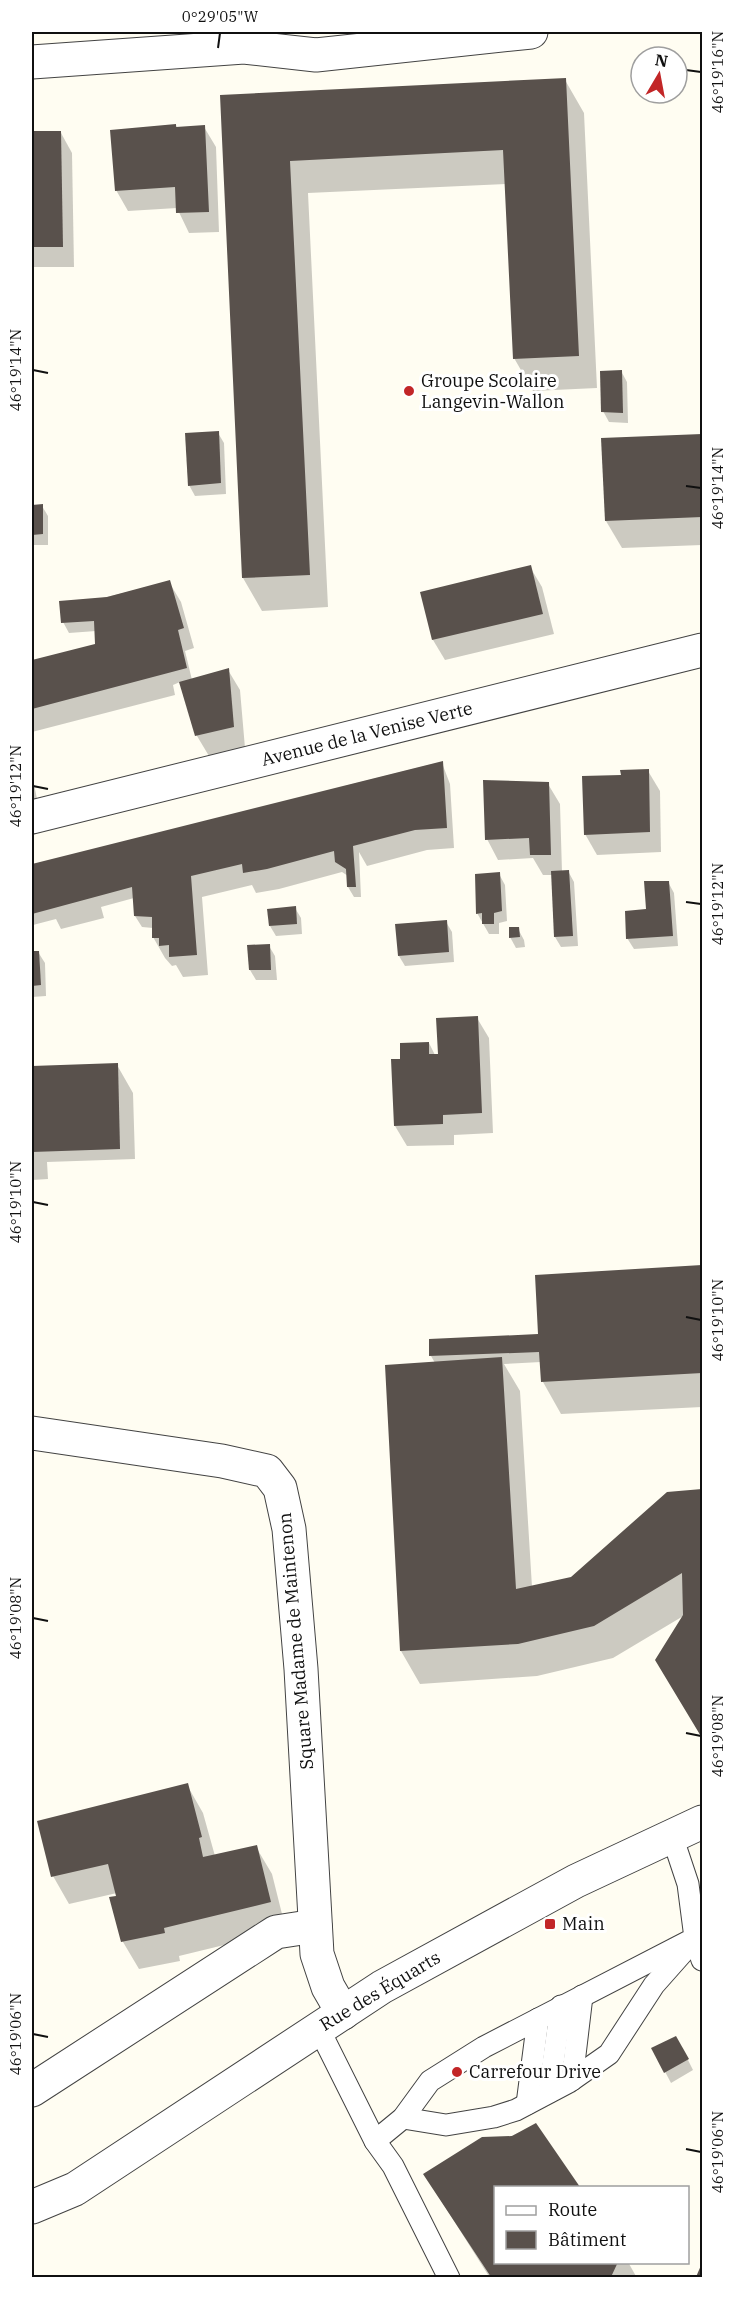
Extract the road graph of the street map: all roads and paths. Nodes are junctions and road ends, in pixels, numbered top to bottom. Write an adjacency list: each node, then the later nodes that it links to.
1 (531, 32): 2 (street)
2 (32, 62)
3 (702, 650): 4 (street, Avenue de la Venise Verte)
4 (32, 817)
5 (32, 1433): 8 (street, Square Madame de Maintenon)
6 (702, 1822): 7 (street, Rue des Équarts)
7 (672, 1836): 9 (lane); 14 (street, Rue des Équarts)
8 (315, 1926): 14 (street, Square Madame de Maintenon); 16 (street)
9 (695, 1938): 10 (lane); 11 (lane); 15 (lane)
10 (702, 1960)
11 (582, 1996): 12 (lane); 15 (lane)
12 (561, 2006): 13 (lane); 17 (lane)
13 (538, 2019): 18 (lane); 19 (lane)
14 (331, 2021): 20 (lane); 21 (street, Rue des Équarts)
15 (572, 2080): 17 (lane)
16 (32, 2090)
17 (549, 2092): 18 (lane)
18 (527, 2104): 19 (lane)
19 (403, 2118): 20 (lane)
20 (375, 2141): 24 (lane)
21 (75, 2189): 22 (street, Rue des Équarts); 23 (street, Rue des Équarts)
22 (32, 2207)
23 (32, 2232)
24 (449, 2277)

